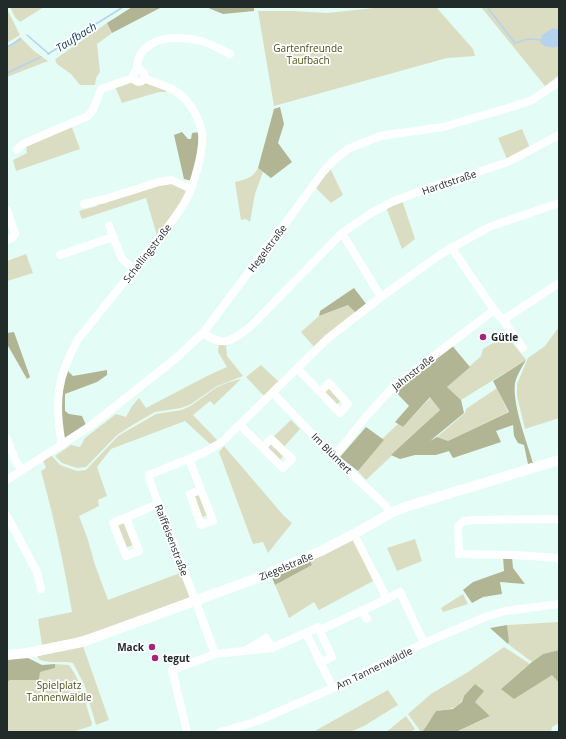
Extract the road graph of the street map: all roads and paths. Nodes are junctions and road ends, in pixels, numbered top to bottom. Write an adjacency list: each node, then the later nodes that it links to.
1 (230, 54): 2 (street)
2 (137, 70): 3 (street); 4 (street, Schellingstraße)
3 (133, 78): 4 (street, Schellingstraße); 7 (street, Schellingstraße)
4 (144, 78): 8 (street, Schellingstraße)
5 (559, 82): 23 (street, Hegelstraße)
6 (559, 135): 13 (street, Hardtstraße)
7 (17, 149)
8 (191, 189): 10 (street); 18 (street, Schellingstraße)
9 (559, 203): 16 (street)
10 (84, 204)
11 (7, 210): 15 (street)
12 (109, 226): 14 (street)
13 (342, 233): 20 (street); 23 (street, Hardtstraße)
14 (113, 237): 17 (street); 18 (street)
15 (7, 240)
16 (451, 247): 20 (street); 21 (street)
17 (60, 255)
18 (134, 269): 30 (street, Schellingstraße)
19 (559, 284): 22 (street)
20 (381, 297): 25 (street)
21 (494, 310): 22 (street); 32 (street, Jahnstraße)
22 (503, 320): 24 (street)
23 (203, 333): 30 (street, Hegelstraße)
24 (523, 348)
25 (296, 368): 26 (street); 27 (street)
26 (320, 392)
27 (273, 393): 28 (street); 32 (street, Im Blümert)
28 (240, 425): 31 (street); 33 (street)
29 (7, 439): 35 (street)
30 (62, 445): 35 (street, Hegelstraße)
31 (262, 448)
32 (334, 457): 39 (street, Im Blümert)
33 (189, 459): 37 (street); 38 (street, Raiffeisenstraße)
34 (559, 460): 39 (main road, Ziegelstraße)
35 (22, 470): 36 (street, Hegelstraße)
36 (7, 480)
37 (201, 490)
38 (158, 504): 41 (street); 46 (street, Raiffeisenstraße)
39 (391, 513): 43 (main road, Ziegelstraße)
40 (7, 516): 45 (street)
41 (126, 518)
42 (559, 519): 44 (street)
43 (354, 534): 46 (main road, Ziegelstraße); 47 (street)
44 (559, 558)
45 (41, 589)
46 (196, 600): 54 (street); 55 (main road, Ziegelstraße)
47 (383, 601): 49 (street); 53 (street)
48 (559, 604): 53 (street, Am Tannenwäldle)
49 (362, 610): 50 (street); 51 (street)
50 (367, 619)
51 (320, 630): 52 (street); 56 (street)
52 (306, 633): 54 (street); 56 (street)
53 (424, 643): 57 (street, Am Tannenwäldle)
54 (215, 654): 58 (street)
55 (7, 655)
56 (320, 663): 57 (street)
57 (333, 688): 59 (street, Am Tannenwäldle)
58 (187, 732)
59 (220, 732)

